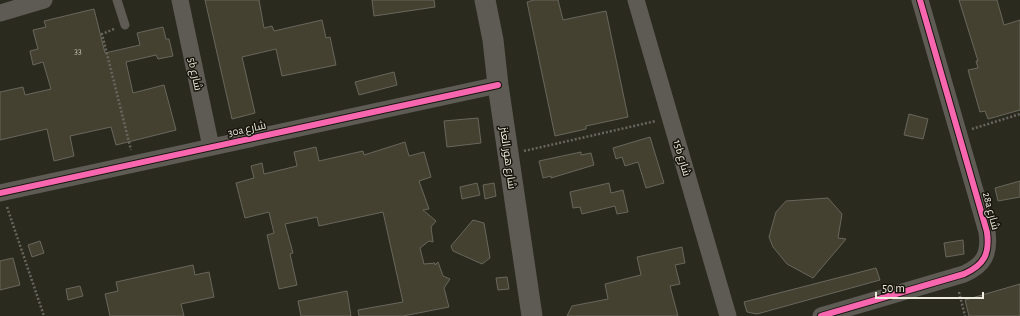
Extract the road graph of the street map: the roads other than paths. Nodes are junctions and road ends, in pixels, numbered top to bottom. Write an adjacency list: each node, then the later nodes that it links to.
1 (44, 0): 7 (street)
2 (117, 0): 8 (lane)
3 (180, 0): 10 (street, 5b شارع)
4 (485, 0): 9 (street, شارع هور العنز)
5 (636, 0): 13 (street, 15b شارع)
6 (920, 0): 14 (street, 28a شارع)
7 (0, 13)
8 (124, 25)
9 (498, 85): 10 (street, 30a شارع); 12 (street, شارع هور العنز)
10 (211, 147): 11 (street, 30a شارع)
11 (1, 193)
12 (532, 316)
13 (728, 316)
14 (821, 316)

